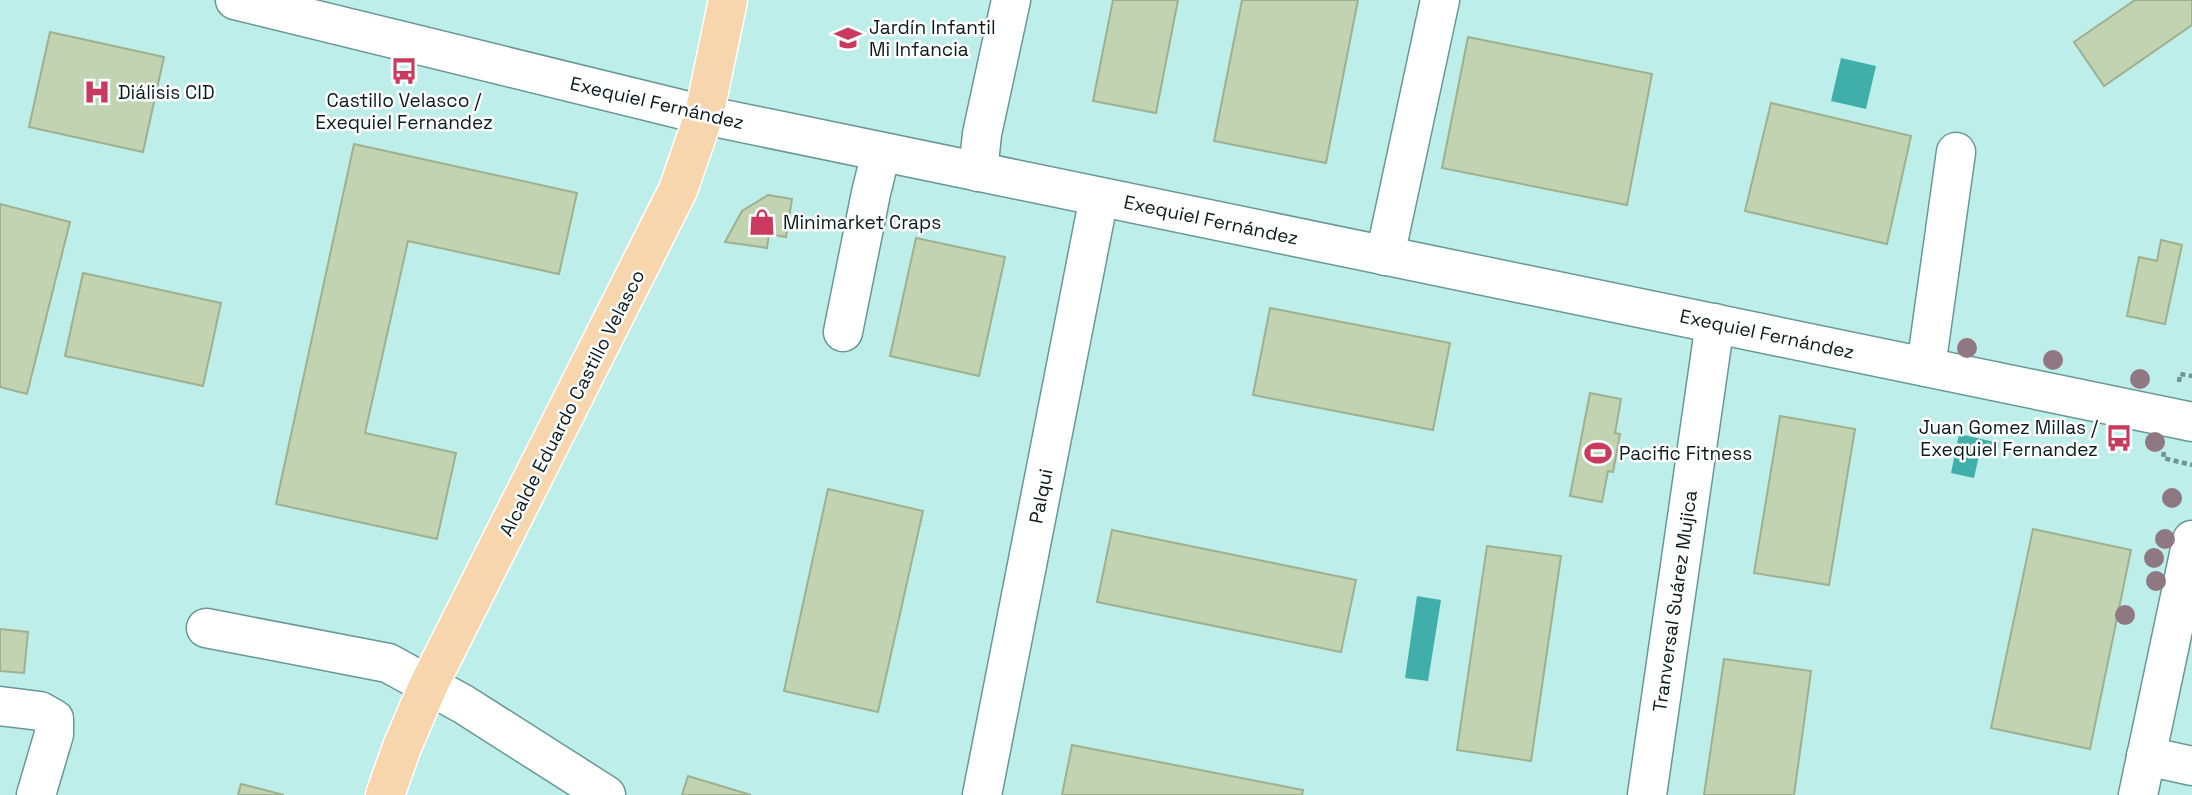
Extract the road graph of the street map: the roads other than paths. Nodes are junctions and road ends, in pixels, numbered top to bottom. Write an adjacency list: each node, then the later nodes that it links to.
1 (234, 0): 5 (street, Exequiel Fernández)
2 (728, 0): 5 (main road, Alcalde Eduardo Castillo Velasco)
3 (1011, 0): 8 (street)
4 (1440, 0): 10 (street)
5 (704, 115): 6 (street, Exequiel Fernández); 17 (main road, Alcalde Eduardo Castillo Velasco)
6 (881, 152): 8 (street, Exequiel Fernández); 12 (street)
7 (1956, 152): 13 (street)
8 (978, 172): 9 (street, Exequiel Fernández)
9 (1100, 197): 10 (street, Exequiel Fernández); 24 (street, Palqui)
10 (1385, 256): 11 (street, Exequiel Fernández)
11 (1715, 323): 13 (street, Exequiel Fernández); 25 (street, Tranversal Suárez Mujica)
12 (843, 332)
13 (1926, 367): 14 (street, Exequiel Fernández)
14 (2192, 422)
15 (2192, 540): 19 (street)
16 (206, 628): 17 (street)
17 (429, 684): 22 (main road, Alcalde Eduardo Castillo Velasco); 23 (street)
18 (0, 706): 21 (street)
19 (2146, 756): 20 (street); 26 (street)
20 (2192, 766)
21 (36, 795)
22 (385, 795)
23 (606, 795)
24 (982, 795)
25 (1647, 795)
26 (2138, 795)

